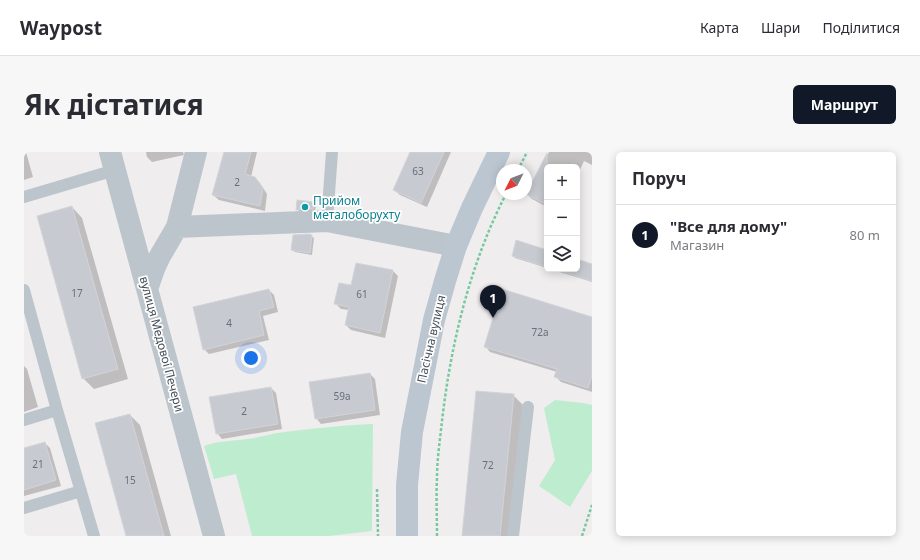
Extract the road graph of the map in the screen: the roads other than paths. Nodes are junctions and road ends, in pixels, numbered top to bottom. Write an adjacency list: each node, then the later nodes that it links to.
1 (196, 152): 7 (street)
2 (332, 152): 6 (lane)
3 (499, 152): 8 (main road, Пасічна вулиця)
4 (112, 161): 5 (lane); 9 (street, вулиця Медової Печери)
5 (24, 197)
6 (327, 221): 7 (street); 8 (street)
7 (177, 227): 9 (street)
8 (456, 246): 19 (main road, Пасічна вулиця)
9 (147, 289): 18 (street, вулиця Медової Печери)
10 (24, 290): 11 (lane)
11 (30, 333): 13 (lane)
12 (528, 407): 20 (lane)
13 (57, 410): 14 (lane); 15 (lane)
14 (24, 420)
15 (80, 491): 16 (lane); 17 (lane)
16 (24, 508)
17 (94, 536)
18 (214, 536)
19 (407, 536)
20 (513, 536)

